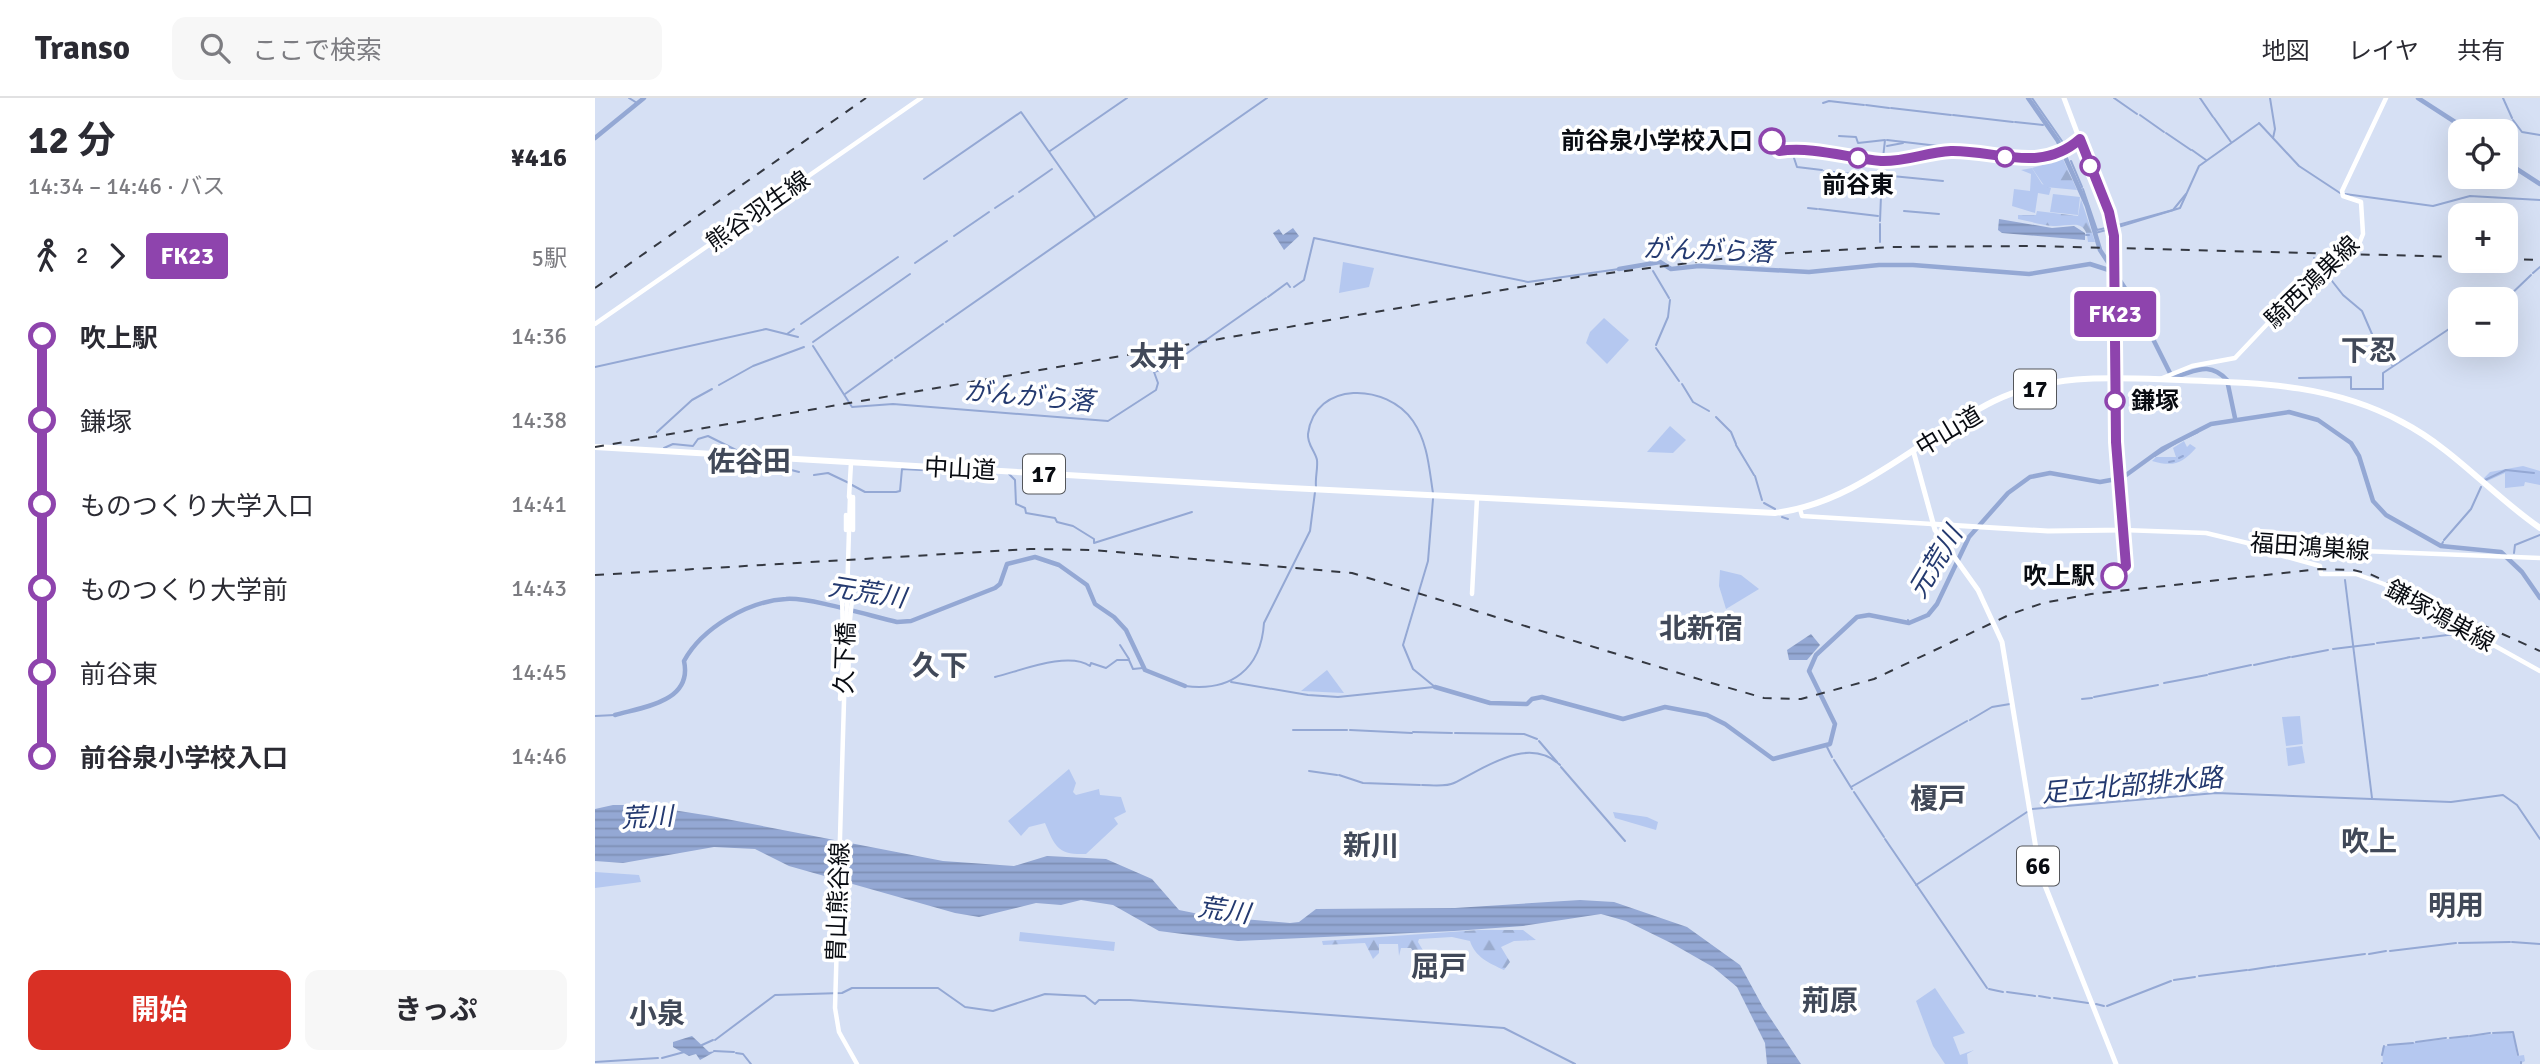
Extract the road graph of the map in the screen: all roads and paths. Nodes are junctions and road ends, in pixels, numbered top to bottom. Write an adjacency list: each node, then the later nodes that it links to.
1 (921, 98): 4 (main road, 熊谷羽生線)
2 (2066, 98): 5 (main road)
3 (2386, 98): 6 (main road, 騎西鴻巣線)
4 (595, 324)
5 (2116, 379): 6 (highway, 中山道 / 17); 7 (highway, 中山道 / 17); 9 (highway, 中山道 / 17); 18 (main road)
6 (2159, 379): 7 (highway, 中山道 / 17)
7 (2227, 383): 19 (highway, 中山道 / 17)
8 (595, 447): 10 (highway, 中山道 / 17)
9 (1913, 451): 14 (highway, 中山道 / 17); 15 (main road, 66)
10 (852, 463): 11 (main road); 13 (highway, 中山道 / 17)
11 (851, 482): 12 (main road); 17 (main road)
12 (850, 496): 16 (main road); 21 (main road, 久下橋)
13 (1477, 498): 14 (highway, 中山道 / 17); 25 (main road)
14 (1800, 510): 15 (main road)
15 (1933, 524): 18 (main road); 35 (main road, 66)
16 (846, 530)
17 (853, 530)
18 (2124, 530): 20 (main road, 福田鴻巣線); 23 (main road)
19 (2540, 530)
20 (2264, 547): 22 (main road, 福田鴻巣線); 29 (main road, 鎌塚鴻巣線)
21 (848, 558): 27 (main road); 32 (main road, 久下橋)
22 (2540, 558)
23 (2124, 572)
24 (842, 594): 27 (main road)
25 (1472, 594)
26 (852, 600): 27 (main road)
27 (846, 633): 28 (main road)
28 (846, 649): 30 (main road); 31 (main road); 32 (main road)
29 (2540, 671)
30 (848, 695)
31 (840, 699)
32 (843, 720): 33 (main road, 久下橋)
33 (843, 735): 34 (main road, 胄山熊谷線)
34 (857, 1064)
35 (2116, 1064)

